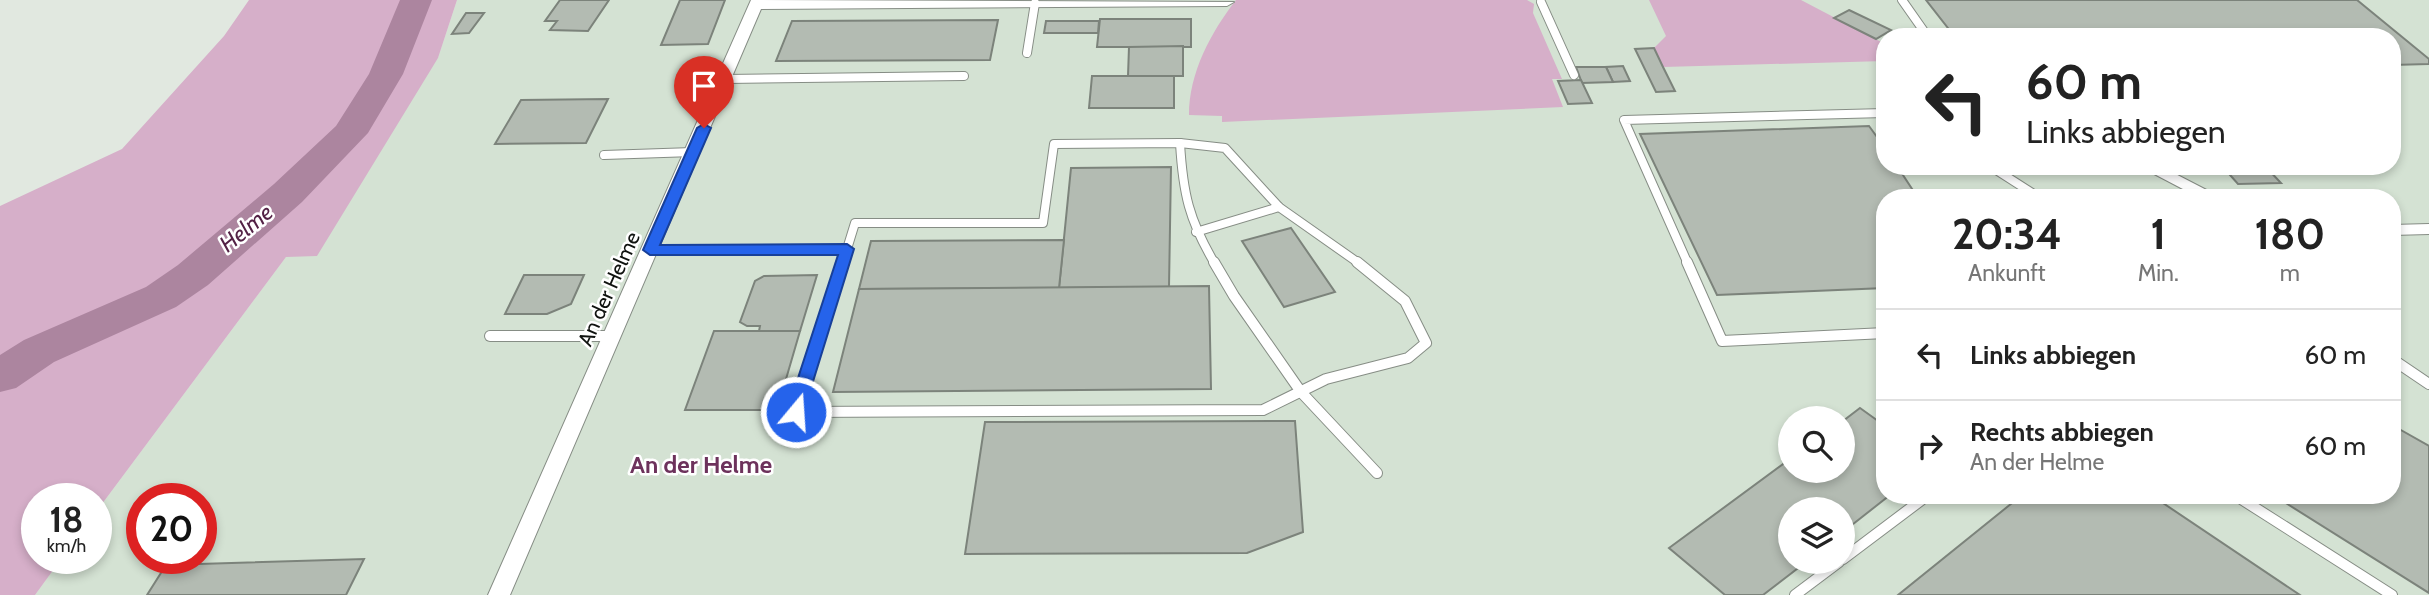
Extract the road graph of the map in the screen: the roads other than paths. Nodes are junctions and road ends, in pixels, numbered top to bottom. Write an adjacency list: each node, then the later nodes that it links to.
1 (1902, 0): 8 (lane)
2 (1541, 1): 10 (lane)
3 (758, 2): 4 (street); 12 (street, An der Helme)
4 (801, 2): 5 (street)
5 (915, 2): 6 (street)
6 (1043, 2): 7 (street); 9 (lane)
7 (1227, 2)
8 (1921, 28)
9 (1027, 53)
10 (1574, 75)
11 (964, 76): 12 (lane)
12 (726, 79): 15 (street, An der Helme)
13 (1876, 113): 27 (lane)
14 (1180, 143): 21 (lane); 24 (lane); 25 (lane)
15 (693, 152): 16 (lane); 26 (street, An der Helme)
16 (604, 155)
17 (2004, 175): 19 (lane)
18 (2166, 175): 20 (street)
19 (2026, 189)
20 (2195, 189)
21 (1279, 206): 24 (lane); 32 (lane)
22 (2429, 229): 23 (street)
23 (2401, 230)
24 (1196, 232): 32 (lane)
25 (847, 249): 26 (lane); 32 (lane)
26 (650, 250): 28 (street, An der Helme)
27 (1876, 333)
28 (613, 335): 29 (lane); 38 (street, An der Helme)
29 (490, 336)
30 (2401, 365): 31 (lane)
31 (2429, 384)
32 (1301, 392): 33 (lane)
33 (1377, 473)
34 (1916, 504): 36 (lane)
35 (2249, 504): 40 (lane)
36 (1855, 550)
37 (1823, 574): 39 (lane)
38 (499, 595)
39 (1795, 595)
40 (2392, 595)

